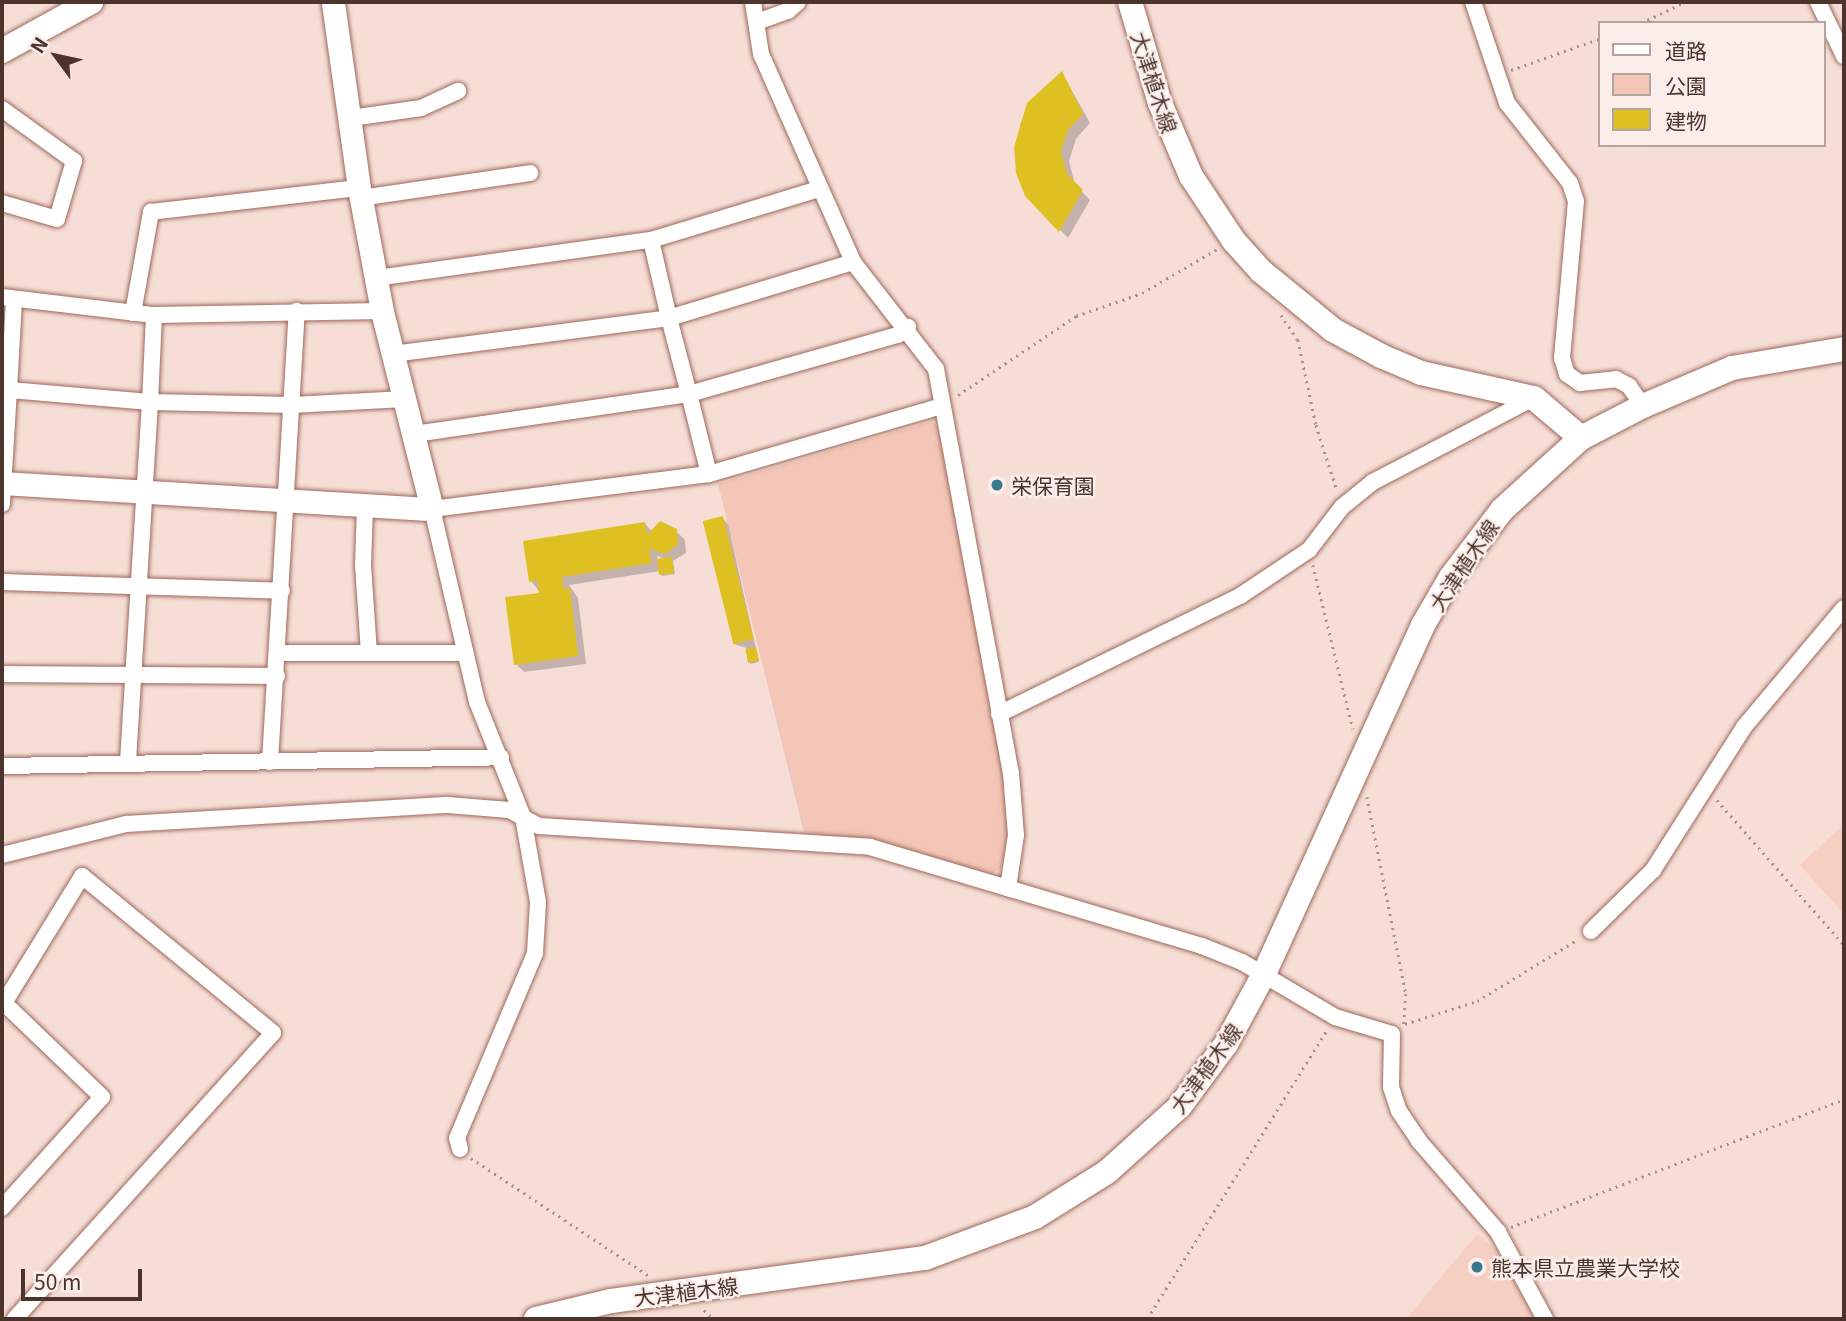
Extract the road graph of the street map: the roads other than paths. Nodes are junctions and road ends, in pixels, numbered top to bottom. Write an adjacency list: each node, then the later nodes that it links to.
1 (92, 2): 9 (main road)
2 (333, 2): 13 (street)
3 (753, 2): 8 (street)
4 (799, 2): 8 (street)
5 (1130, 2): 32 (main road, 大津植木線)
6 (1473, 2): 37 (street)
7 (1818, 2): 10 (street)
8 (757, 22): 15 (street)
9 (2, 51)
10 (1844, 56)
11 (458, 91): 13 (street)
12 (2, 109): 17 (street)
13 (351, 118): 16 (street)
14 (530, 173): 16 (street)
15 (819, 189): 18 (street); 19 (street)
16 (360, 193): 20 (street); 24 (street)
17 (2, 203)
18 (651, 240): 20 (street); 26 (street)
19 (852, 262): 26 (street); 27 (street)
20 (376, 278): 23 (street)
21 (8, 299): 24 (street); 30 (street)
22 (297, 311): 23 (street); 25 (street); 35 (street)
23 (382, 311): 29 (street)
24 (134, 313): 25 (street)
25 (154, 315): 34 (street)
26 (668, 318): 29 (street); 31 (street)
27 (908, 327): 31 (street); 36 (street)
28 (1844, 349): 37 (main road, 大津植木線)
29 (393, 354): 33 (street)
30 (6, 389): 34 (street); 41 (street)
31 (689, 394): 38 (street); 40 (street)
32 (1534, 398): 39 (main road, 大津植木線); 56 (street)
33 (405, 400): 35 (street); 38 (street)
34 (150, 402): 35 (street); 42 (street)
35 (292, 405): 43 (street)
36 (941, 406): 40 (street); 56 (street)
37 (1643, 406): 39 (main road, 大津植木線)
38 (414, 434): 45 (street)
39 (1581, 438): 65 (main road, 大津植木線)
40 (709, 474): 45 (street)
41 (2, 490): 42 (street)
42 (146, 491): 43 (street); 47 (street)
43 (287, 501): 44 (street); 48 (street)
44 (365, 506): 45 (street); 51 (street)
45 (432, 509): 52 (street)
46 (2, 582): 47 (street)
47 (139, 587): 48 (street); 54 (street)
48 (282, 592): 50 (street)
49 (1844, 608): 64 (street)
50 (278, 653): 51 (street); 55 (street)
51 (369, 653): 52 (street)
52 (463, 653): 57 (street)
53 (2, 674): 54 (street)
54 (134, 675): 55 (street); 58 (street)
55 (277, 677): 59 (street)
56 (999, 714): 63 (street)
57 (501, 757): 59 (street); 61 (street)
58 (128, 761): 59 (street); 60 (street)
59 (270, 762)
60 (2, 766)
61 (523, 817): 62 (street); 63 (street); 66 (street)
62 (2, 855)
63 (1008, 888): 65 (street)
64 (1591, 931)
65 (1264, 974): 69 (main road, 大津植木線); 70 (street)
66 (460, 1149)
67 (2, 1208): 68 (street)
68 (15, 1319)
69 (536, 1319)
70 (1545, 1319)

